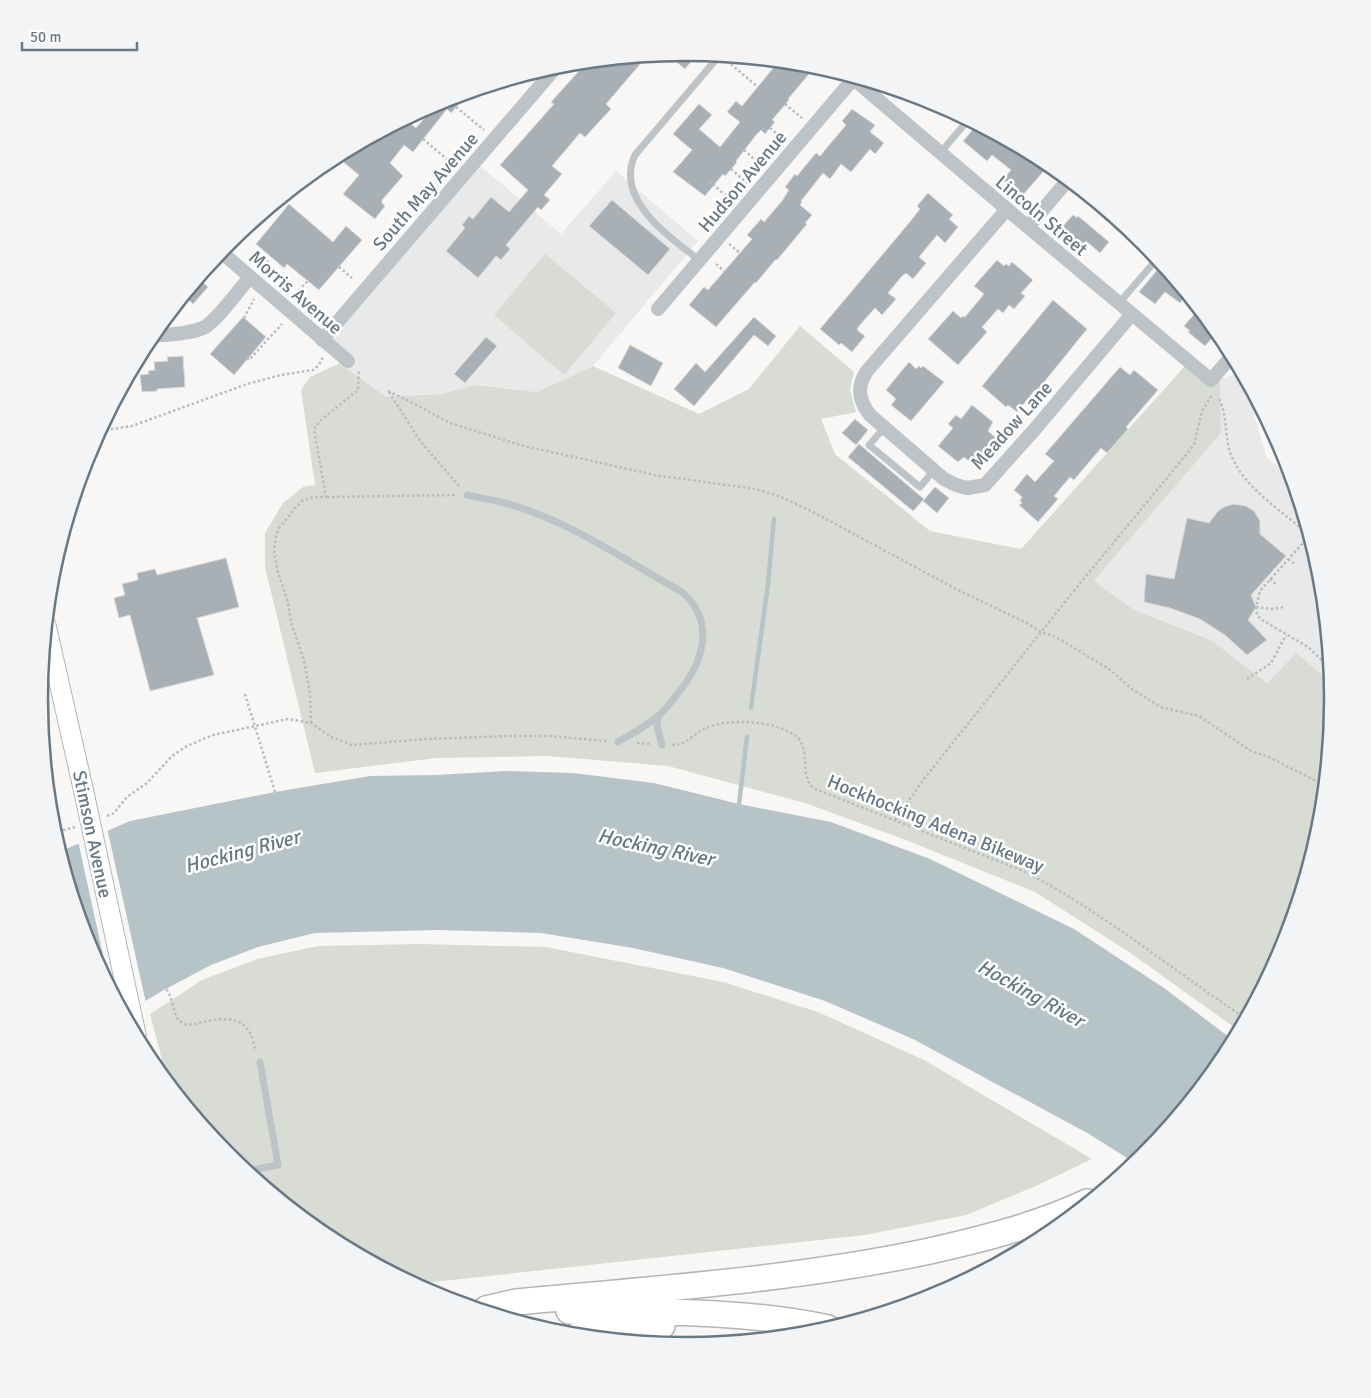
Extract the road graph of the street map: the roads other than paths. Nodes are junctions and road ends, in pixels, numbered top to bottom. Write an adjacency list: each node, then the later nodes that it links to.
1 (715, 62): 11 (lane)
2 (549, 76): 18 (street, South May Avenue)
3 (849, 83): 11 (street, Hudson Avenue)
4 (863, 87): 6 (street, Lincoln Street)
5 (964, 125): 6 (lane)
6 (941, 152): 8 (street, Lincoln Street)
7 (1063, 185): 9 (street)
8 (1006, 209): 9 (street, Lincoln Street); 21 (street, Meadow Lane)
9 (1028, 227): 14 (street, Lincoln Street)
10 (226, 256): 13 (street, Morris Avenue)
11 (699, 260): 15 (street, Hudson Avenue)
12 (1152, 264): 14 (lane)
13 (250, 277): 17 (street); 18 (street, Morris Avenue)
14 (1119, 303): 16 (street, Lincoln Street)
15 (658, 309)
16 (1132, 314): 19 (street, Lincoln Street); 22 (street, Meadow Lane)
17 (162, 335)
18 (325, 343): 20 (street, Morris Avenue)
19 (1225, 359)
20 (348, 361)
21 (884, 428): 22 (street, Meadow Lane); 22 (lane)
22 (934, 470)
23 (468, 495): 25 (lane)
24 (50, 646): 28 (main road, Stimson Avenue, bridge)
25 (658, 716): 26 (lane); 27 (lane)
26 (618, 742)
27 (662, 745)
28 (132, 1016)
29 (260, 1062): 30 (lane)
30 (254, 1169)
31 (1067, 1210): 32 (highway)
32 (495, 1307)
33 (504, 1310): 34 (highway)
34 (744, 1316): 35 (highway); 36 (highway)
35 (812, 1325)
36 (603, 1332)

